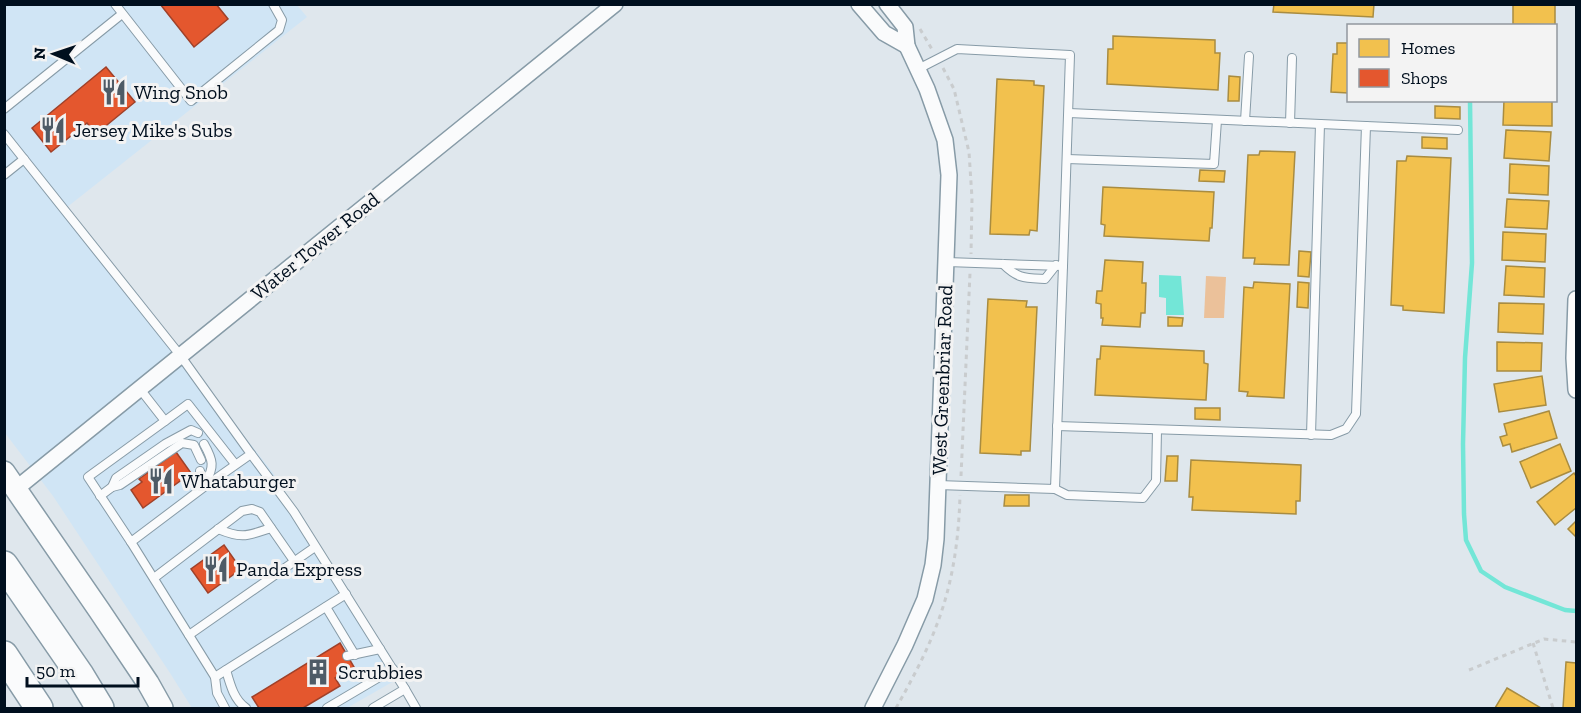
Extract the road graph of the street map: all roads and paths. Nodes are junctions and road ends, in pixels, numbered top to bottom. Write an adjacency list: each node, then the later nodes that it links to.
1 (115, 4): 6 (lane)
2 (273, 4): 6 (lane)
3 (615, 4): 27 (street, Water Tower Road)
4 (860, 4): 7 (street)
5 (887, 4): 7 (street, West Greenbriar Road)
6 (122, 14): 11 (lane)
7 (907, 46): 10 (street, West Greenbriar Road)
8 (1249, 56): 14 (lane)
9 (1292, 58): 15 (lane)
10 (918, 69): 12 (lane); 23 (street, West Greenbriar Road)
11 (4, 108)
12 (1069, 113): 13 (lane); 21 (lane)
13 (1217, 120): 14 (lane); 21 (lane)
14 (1245, 121): 15 (lane)
15 (1290, 123): 16 (lane)
16 (1320, 124): 17 (lane); 34 (lane)
17 (1366, 126): 18 (lane); 34 (lane)
18 (1458, 130)
19 (4, 134): 20 (lane)
20 (24, 159): 22 (lane); 27 (lane)
21 (1067, 159): 25 (lane)
22 (4, 175)
23 (947, 262): 24 (lane); 42 (street, West Greenbriar Road)
24 (1003, 264): 25 (lane); 25 (lane)
25 (1059, 266): 31 (lane)
26 (1576, 299): 29 (street)
27 (180, 356): 28 (street, Water Tower Road); 36 (lane)
28 (140, 388): 30 (lane); 40 (street, Water Tower Road)
29 (1576, 390)
30 (165, 422): 38 (lane); 45 (lane)
31 (1057, 426): 32 (lane); 44 (lane)
32 (1157, 430): 34 (lane); 44 (lane)
33 (198, 433): 43 (lane)
34 (1311, 435)
35 (204, 444): 41 (lane)
36 (251, 454): 38 (lane); 49 (lane)
37 (201, 459): 43 (lane)
38 (235, 464): 41 (lane)
39 (201, 471): 41 (lane)
40 (11, 480): 67 (main road)
41 (205, 484): 48 (lane)
42 (938, 485): 44 (lane); 73 (street, West Greenbriar Road)
43 (112, 487): 45 (lane)
44 (1055, 489)
45 (100, 496): 48 (lane)
46 (271, 528): 47 (lane); 47 (lane); 50 (lane)
47 (218, 529): 52 (lane)
48 (131, 542): 52 (lane)
49 (315, 547): 50 (lane); 53 (lane)
50 (294, 561): 55 (lane)
51 (4, 565): 66 (highway)
52 (154, 579): 55 (lane)
53 (346, 594): 54 (lane); 58 (lane)
54 (326, 607): 58 (lane); 61 (lane)
55 (189, 635): 63 (lane)
56 (1576, 642): 57 (path)
57 (1533, 643): 62 (path); 74 (path)
58 (380, 649): 60 (lane)
59 (4, 655): 65 (highway)
60 (393, 669): 64 (lane); 70 (lane)
61 (226, 670): 63 (lane); 69 (lane)
62 (1469, 670)
63 (215, 677): 68 (lane)
64 (405, 689): 71 (lane); 72 (lane)
65 (39, 708)
66 (100, 708)
67 (162, 708)
68 (225, 708)
69 (246, 708)
70 (327, 708)
71 (373, 708)
72 (416, 708)
73 (873, 708)
74 (1553, 708)

